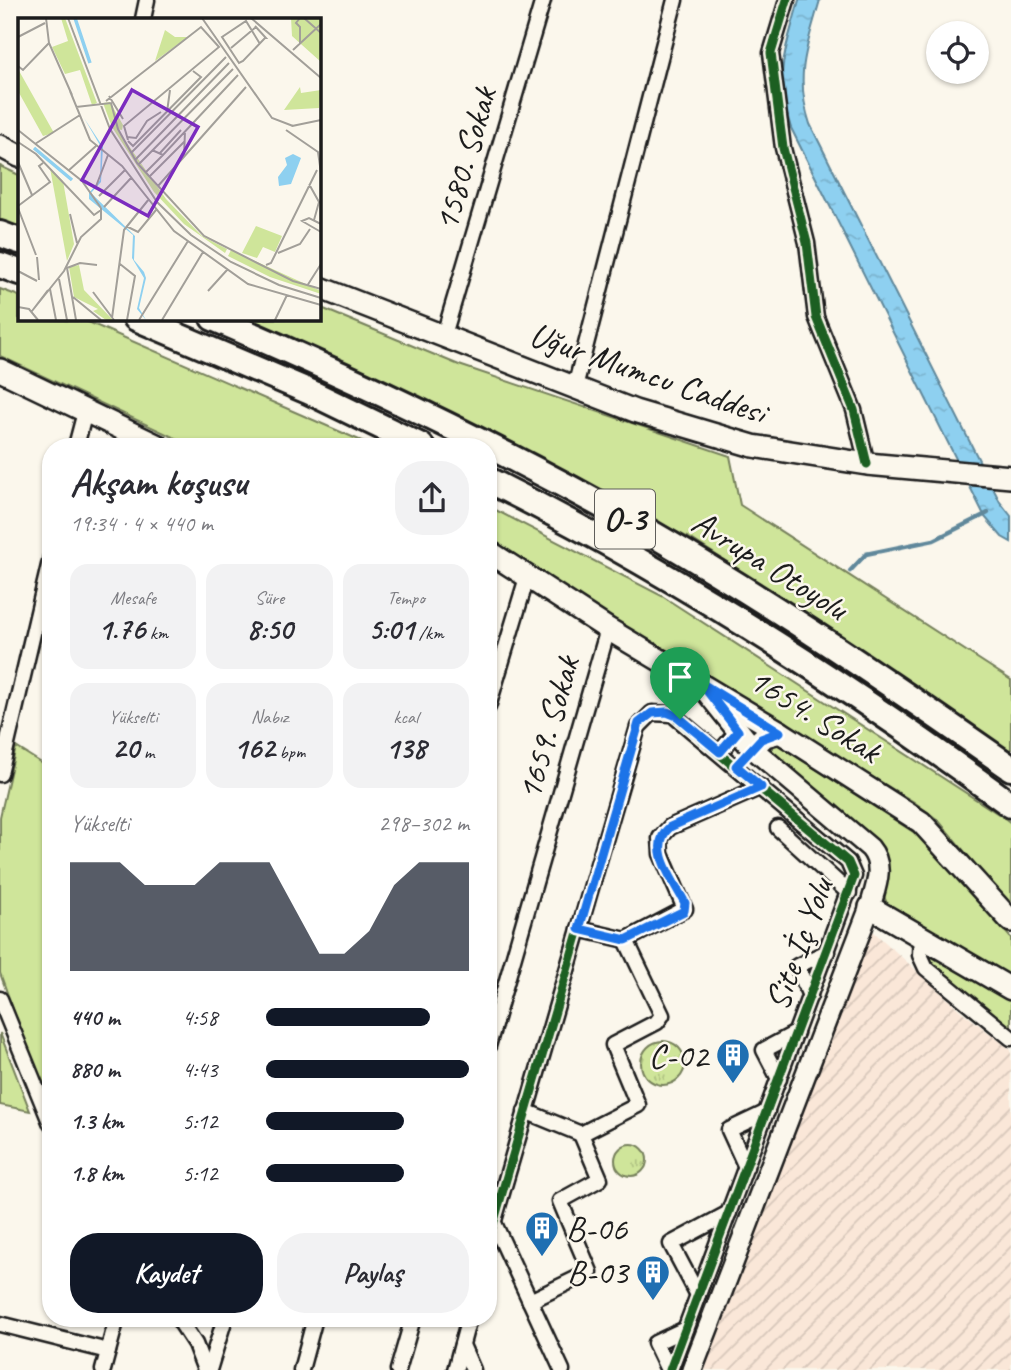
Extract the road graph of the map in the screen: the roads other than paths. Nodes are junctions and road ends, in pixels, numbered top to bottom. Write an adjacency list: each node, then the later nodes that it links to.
1 (147, 0): 5 (street)
2 (543, 0): 15 (street, 1580. Sokak)
3 (675, 0): 17 (street)
4 (786, 0): 24 (street)
5 (143, 18)
6 (0, 146): 7 (main road)
7 (18, 155)
8 (0, 234): 9 (highway)
9 (18, 241)
10 (0, 265): 11 (highway)
11 (18, 272)
12 (320, 288): 15 (main road, Uğur Mumcu Caddesi)
13 (141, 320): 21 (highway)
14 (217, 320): 22 (highway, Avrupa Otoyolu / O-3)
15 (444, 335): 17 (main road, Uğur Mumcu Caddesi)
16 (0, 370): 18 (main road)
17 (575, 387): 24 (main road, Uğur Mumcu Caddesi)
18 (85, 412): 19 (street); 20 (main road)
19 (78, 438)
20 (141, 438)
21 (405, 438)
22 (471, 438)
23 (497, 452): 38 (highway, Avrupa Otoyolu / O-3)
24 (867, 464): 25 (main road, Uğur Mumcu Caddesi)
25 (1011, 477)
26 (497, 485): 41 (highway, Avrupa Otoyolu / O-3)
27 (497, 556): 28 (main road, 1654. Sokak)
28 (528, 575): 30 (main road, 1654. Sokak); 31 (street)
29 (42, 594): 39 (street)
30 (608, 629): 32 (main road, 1654. Sokak); 53 (street, 1659. Sokak)
31 (497, 677)
32 (701, 683): 33 (main road); 34 (main road, 1654. Sokak)
33 (738, 731): 35 (main road); 36 (street)
34 (780, 732): 35 (main road); 45 (main road, 1654. Sokak)
35 (752, 748): 37 (street); 44 (street)
36 (720, 752): 37 (street, Site İç Yolu); 46 (street, Site İç Yolu)
37 (736, 766): 40 (street, Site İç Yolu)
38 (1011, 768)
39 (0, 774)
40 (761, 787): 43 (street, Site İç Yolu); 48 (street)
41 (1011, 805)
42 (778, 828): 43 (street, Site İç Yolu)
43 (849, 893): 49 (street, Site İç Yolu)
44 (870, 907): 47 (main road); 85 (street)
45 (1011, 920)
46 (579, 929): 48 (street); 58 (street, Site İç Yolu)
47 (921, 934): 50 (main road); 55 (street)
48 (626, 940): 60 (street)
49 (827, 952): 51 (street, Site İç Yolu); 51 (street, Site İç Yolu)
50 (1011, 989)
51 (810, 996): 54 (street, Site İç Yolu)
52 (0, 999): 57 (street)
53 (497, 1015)
54 (796, 1033): 56 (street, Site İç Yolu); 56 (street, Site İç Yolu)
55 (1011, 1038)
56 (779, 1079): 59 (street, Site İç Yolu)
57 (42, 1102)
58 (525, 1111): 60 (street); 62 (street, Site İç Yolu)
59 (767, 1112): 61 (street, Site İç Yolu); 61 (street)
60 (581, 1134): 66 (street)
61 (746, 1167): 63 (street, Site İç Yolu)
62 (497, 1210)
63 (729, 1213): 65 (street, Site İç Yolu); 65 (street)
64 (497, 1228): 66 (street)
65 (698, 1295): 74 (street, Site İç Yolu)
66 (530, 1301): 83 (street)
67 (0, 1324): 76 (street)
68 (115, 1327): 76 (street)
69 (184, 1327): 78 (street)
70 (222, 1327): 78 (street)
71 (313, 1327): 79 (street)
72 (410, 1327): 80 (street)
73 (467, 1327): 75 (street)
74 (685, 1329): 84 (street, Site İç Yolu); 84 (street, Site İç Yolu)
75 (462, 1345): 81 (street); 82 (street)
76 (108, 1351): 77 (street)
77 (103, 1370)
78 (207, 1370)
79 (301, 1370)
80 (398, 1370)
81 (455, 1370)
82 (473, 1370)
83 (562, 1370)
84 (669, 1370)
85 (692, 1370)

